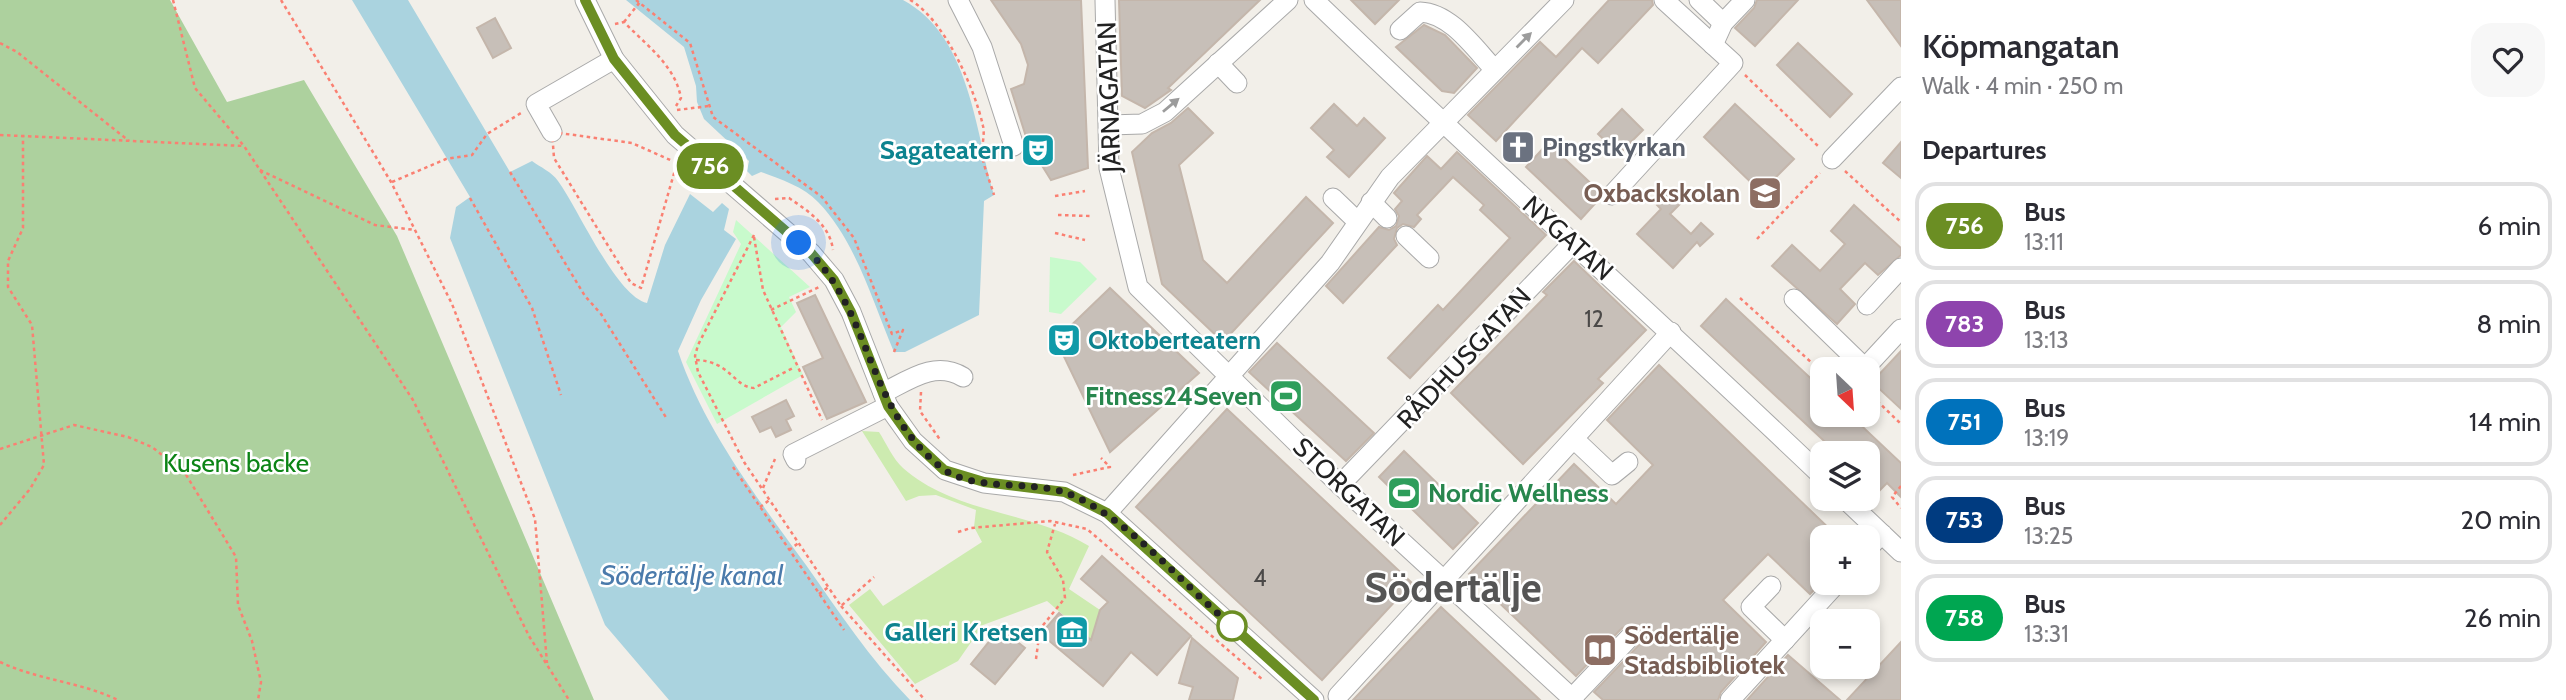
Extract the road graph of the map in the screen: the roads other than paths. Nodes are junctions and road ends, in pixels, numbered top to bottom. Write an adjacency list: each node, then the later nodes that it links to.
1 (585, 0): 13 (street)
2 (958, 0): 21 (street)
3 (1105, 0): 19 (street, JÄRNAGATAN)
4 (1288, 0): 14 (street)
5 (1314, 0): 18 (street, NYGATAN)
6 (1564, 0): 15 (street, one-way to 6)
7 (1664, 0): 12 (street)
8 (1699, 0): 10 (street)
9 (1745, 0): 10 (street)
10 (1723, 23): 12 (street)
11 (1401, 30): 15 (street)
12 (1713, 45): 23 (street)
13 (614, 59): 20 (street); 41 (street)
14 (1218, 64): 16 (street); 19 (street, one-way to 14)
15 (1495, 70): 18 (street)
16 (1237, 83)
17 (1901, 87): 22 (street)
18 (1441, 123): 25 (street); 29 (street, NYGATAN)
19 (1109, 125): 32 (street, JÄRNAGATAN)
20 (551, 132)
21 (1014, 146)
22 (1832, 159)
23 (1612, 195)
24 (1333, 198): 27 (street)
25 (1371, 202): 26 (street); 27 (street)
26 (1387, 218)
27 (1358, 222): 39 (street)
28 (1406, 236): 30 (street)
29 (1573, 243): 36 (street, NYGATAN); 46 (street, RÅDHUSGATAN)
30 (1429, 258)
31 (1901, 268): 34 (street)
32 (1133, 275): 39 (street, STORGATAN)
33 (1794, 299): 37 (street)
34 (1867, 304)
35 (1901, 329): 38 (street)
36 (1671, 332): 42 (street); 45 (street, NYGATAN)
37 (1852, 357)
38 (1875, 357)
39 (1229, 376): 46 (street, STORGATAN); 48 (street)
40 (963, 377): 41 (street)
41 (886, 399): 43 (street); 48 (street)
42 (1574, 439): 44 (street); 51 (street)
43 (794, 457)
44 (1628, 462)
45 (1810, 465)
46 (1347, 479): 51 (street, STORGATAN)
47 (1858, 511): 49 (street)
48 (1107, 513): 58 (street)
49 (1882, 534): 50 (street)
50 (1901, 552)
51 (1443, 582): 56 (street); 57 (street, STORGATAN)
52 (1771, 586): 55 (street)
53 (1826, 595): 55 (street)
54 (1630, 638): 57 (street)
55 (1785, 640): 59 (street)
56 (1338, 696)
57 (1573, 699)
58 (1314, 700)
59 (1730, 700)

